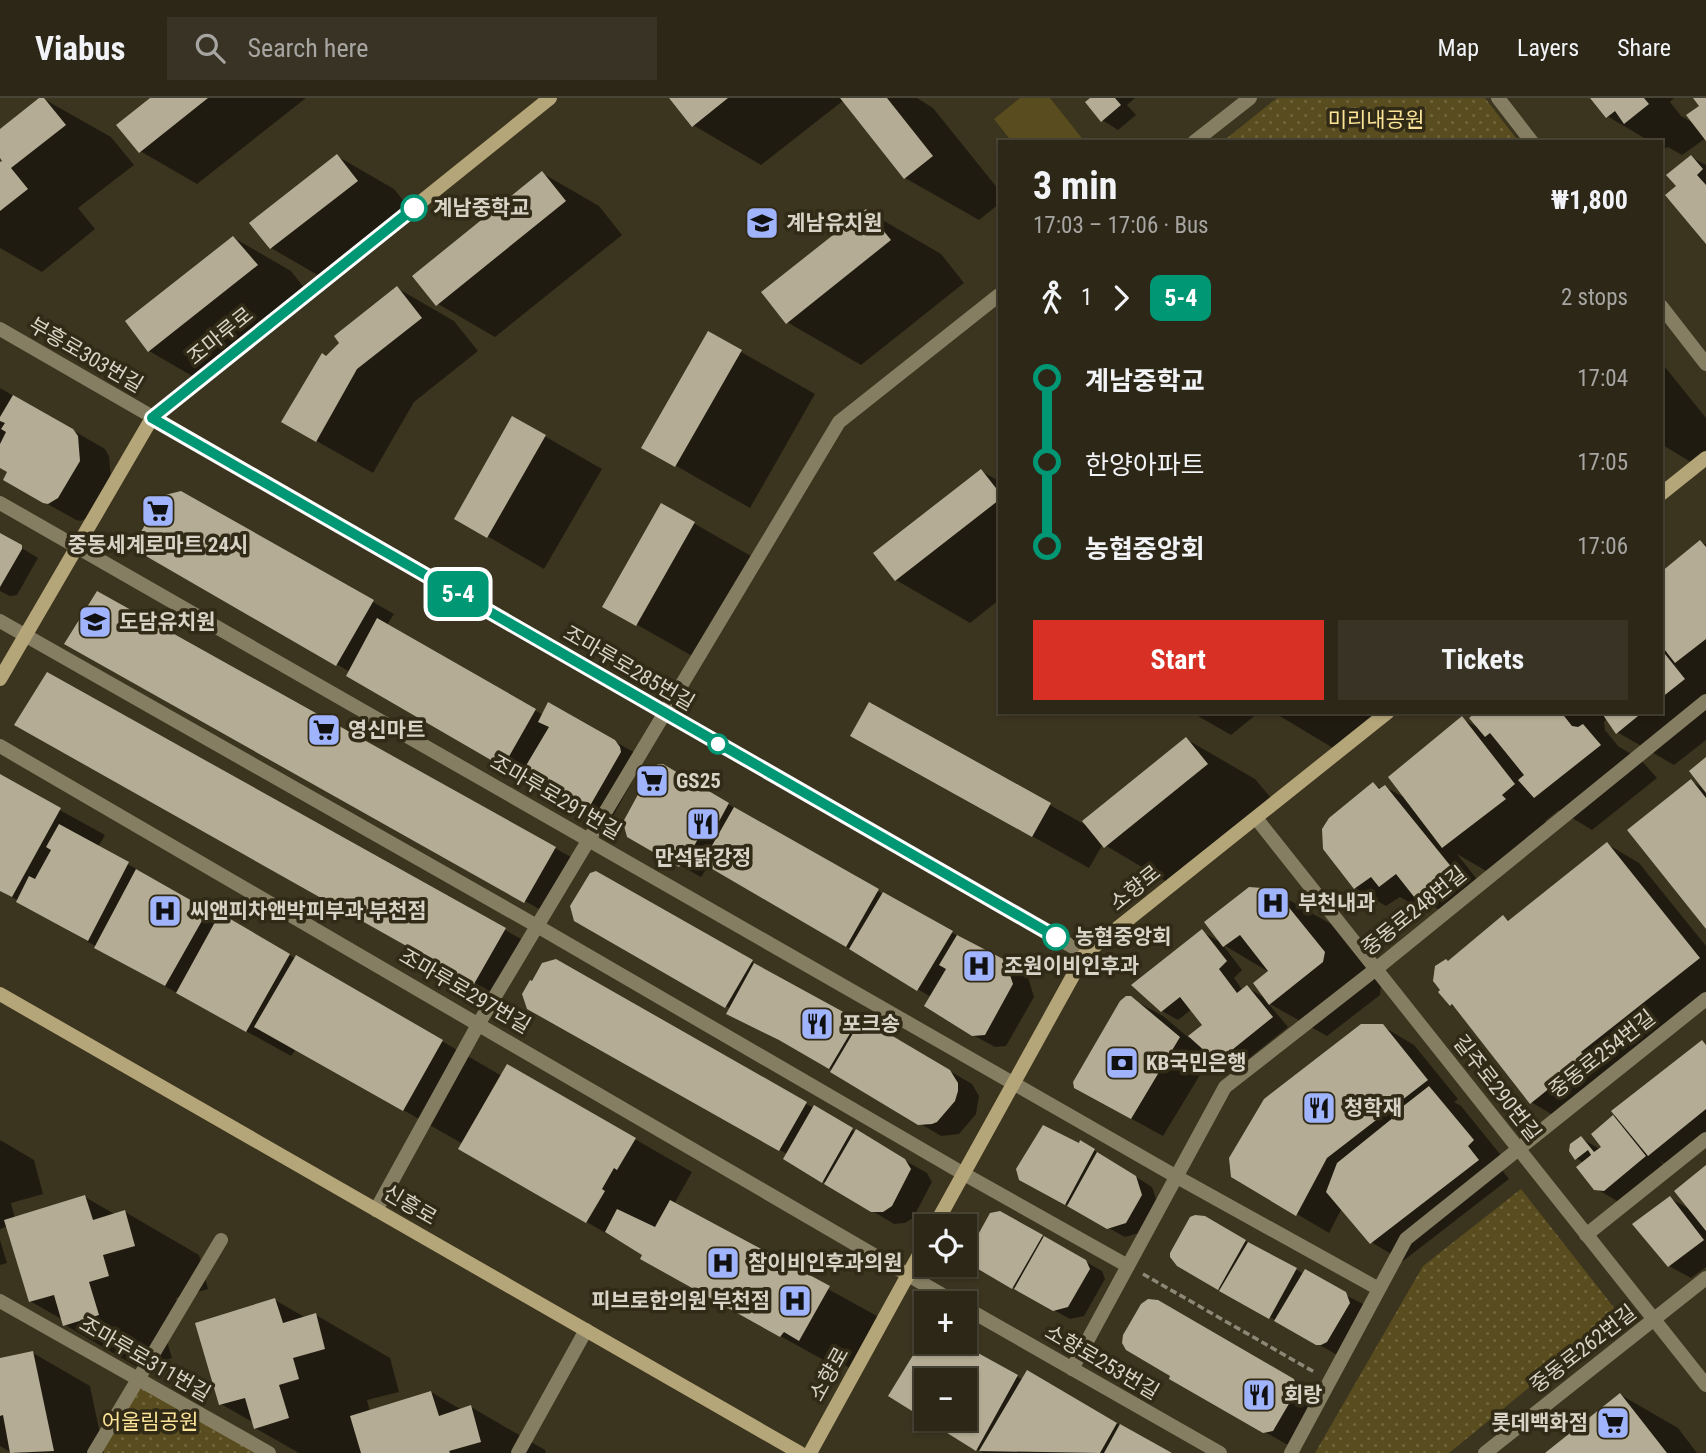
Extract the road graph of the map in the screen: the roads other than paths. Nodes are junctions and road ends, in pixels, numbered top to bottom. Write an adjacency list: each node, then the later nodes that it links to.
1 (551, 98): 10 (street, 조마루로)
2 (1250, 98): 4 (street)
3 (1498, 98): 5 (street)
4 (1197, 140)
5 (1530, 140)
6 (998, 297): 19 (street)
7 (1663, 309): 9 (street)
8 (0, 329): 10 (street, 부흥로303번길)
9 (1706, 364)
10 (152, 418): 14 (street, 조마루로); 19 (street, 조마루로285번길)
11 (1706, 458): 12 (street)
12 (1663, 492)
13 (0, 503): 14 (street, 조마루로291번길)
14 (76, 547): 16 (street, 조마루로); 23 (street, 조마루로291번길)
15 (0, 621): 16 (street)
16 (25, 636): 17 (street, 조마루로); 24 (street)
17 (0, 678)
18 (1706, 701): 26 (street, 중동로248번길)
19 (665, 713): 23 (street); 25 (street, 조마루로285번길)
20 (1386, 714): 22 (street, 소향로)
21 (0, 746): 29 (street, 조마루로297번길)
22 (1256, 818): 25 (street, 소향로); 26 (street, 길주로290번길)
23 (589, 839): 24 (street); 30 (street, 조마루로291번길)
24 (537, 926): 29 (street); 33 (street)
25 (1085, 954): 30 (street, 소향로)
26 (1376, 969): 32 (street, 길주로290번길); 34 (street, 중동로248번길)
27 (0, 994): 35 (street, 신흥로)
28 (1706, 999): 32 (street, 중동로254번길)
29 (479, 1023): 35 (street); 41 (street, 조마루로297번길)
30 (1014, 1083): 33 (street, 소향로); 34 (street)
31 (1706, 1139): 37 (street)
32 (1518, 1148): 37 (street, 길주로290번길); 43 (street, 중동로254번길)
33 (964, 1174): 36 (street, 소향로); 40 (street)
34 (1177, 1177): 40 (street, 중동로248번길); 43 (street)
35 (376, 1210): 48 (street, 신흥로)
36 (941, 1214)
37 (1586, 1235): 47 (street, 길주로290번길)
38 (221, 1240): 50 (street)
39 (914, 1263): 41 (street, 소향로)
40 (1129, 1266): 49 (street, 중동로248번길)
41 (907, 1275): 44 (street); 56 (street, 소향로)
42 (1706, 1278): 47 (street, 중동로262번길)
43 (1379, 1289): 58 (street, 중동로254번길)
44 (935, 1291)
45 (0, 1301): 50 (street, 조마루로311번길)
46 (977, 1314): 49 (street, 소향로253번길)
47 (1654, 1320): 51 (street, 길주로290번길); 59 (street, 중동로262번길)
48 (586, 1330): 54 (street); 55 (street, 신흥로)
49 (1072, 1369): 57 (street, 소향로253번길)
50 (138, 1379): 52 (street); 53 (street, 조마루로311번길)
51 (1706, 1385)
52 (94, 1453)
53 (269, 1453)
54 (518, 1453)
55 (800, 1453)
56 (810, 1453)
57 (1220, 1453)
58 (1291, 1453)
59 (1485, 1453)

